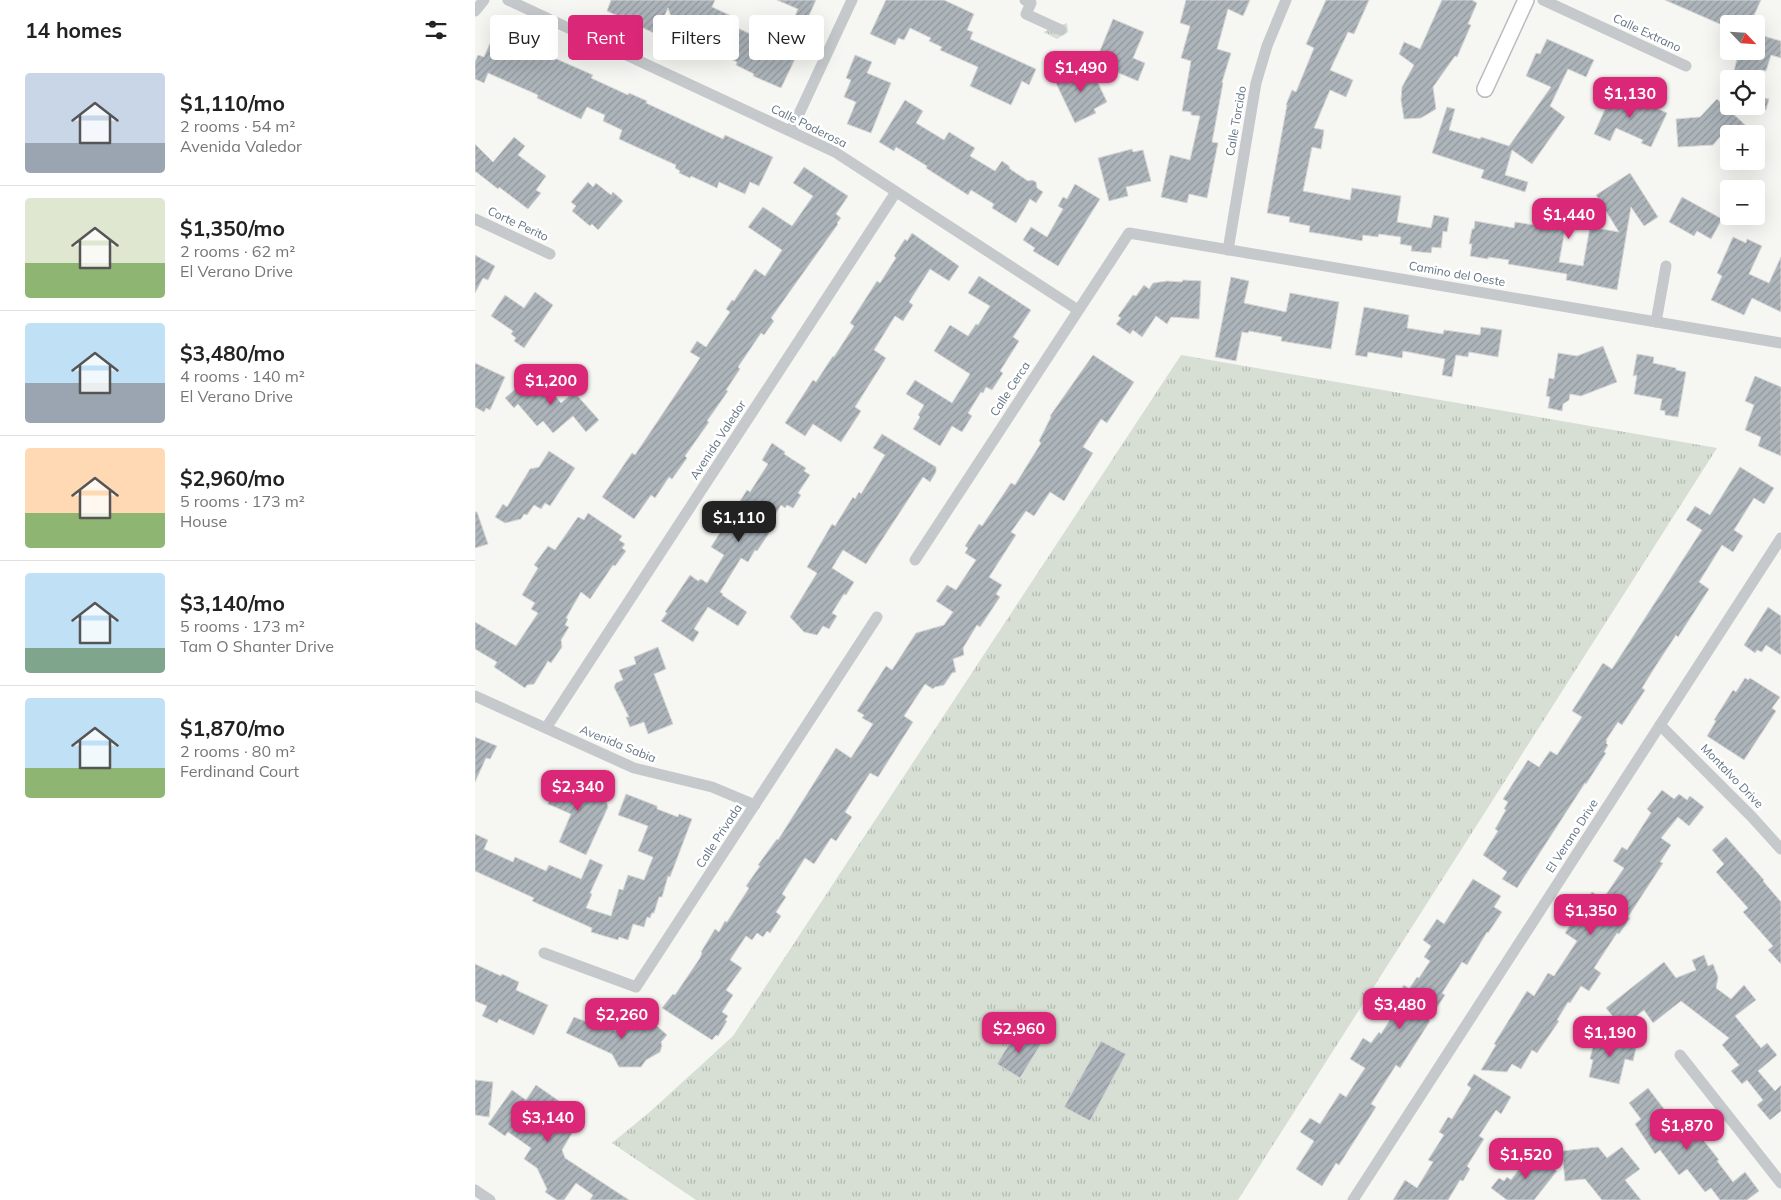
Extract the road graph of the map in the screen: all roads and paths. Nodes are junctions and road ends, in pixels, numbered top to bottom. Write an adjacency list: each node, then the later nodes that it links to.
1 (484, 0): 8 (street)
2 (508, 0): 12 (street, Calle Poderosa)
3 (852, 0): 12 (street)
4 (1025, 0): 9 (street)
5 (1286, 0): 16 (street, Calle Torcido)
6 (1526, 0): 11 (street)
7 (1543, 0): 10 (street, Calle Extrano)
8 (475, 11)
9 (1061, 30)
10 (1686, 66)
11 (1485, 88)
12 (791, 131): 13 (street, Calle Poderosa)
13 (896, 192): 19 (street, Calle Poderosa); 28 (street, Avenida Valedor)
14 (475, 219): 17 (street, Corte Perito)
15 (1129, 233): 16 (street, Camino del Oeste); 19 (street, Calle Cerca)
16 (1228, 250): 20 (street, Camino del Oeste)
17 (550, 254)
18 (1666, 266): 20 (street)
19 (1078, 310): 24 (street, Calle Cerca)
20 (1656, 322): 21 (street, Camino del Oeste)
21 (1781, 343)
22 (1781, 538): 23 (street, El Verano Drive)
23 (1776, 556): 27 (street, El Verano Drive)
24 (915, 560)
25 (877, 618): 29 (street, Calle Privada)
26 (475, 696): 28 (street, Avenida Sabia)
27 (1660, 725): 30 (street, Montalvo Drive); 36 (street, El Verano Drive)
28 (546, 728): 29 (street, Avenida Sabia)
29 (755, 805): 31 (street, Calle Privada)
30 (1781, 849)
31 (545, 953)
32 (1681, 1055): 33 (street)
33 (1781, 1184)
34 (475, 1190): 35 (street)
35 (490, 1200)
36 (1353, 1200)

